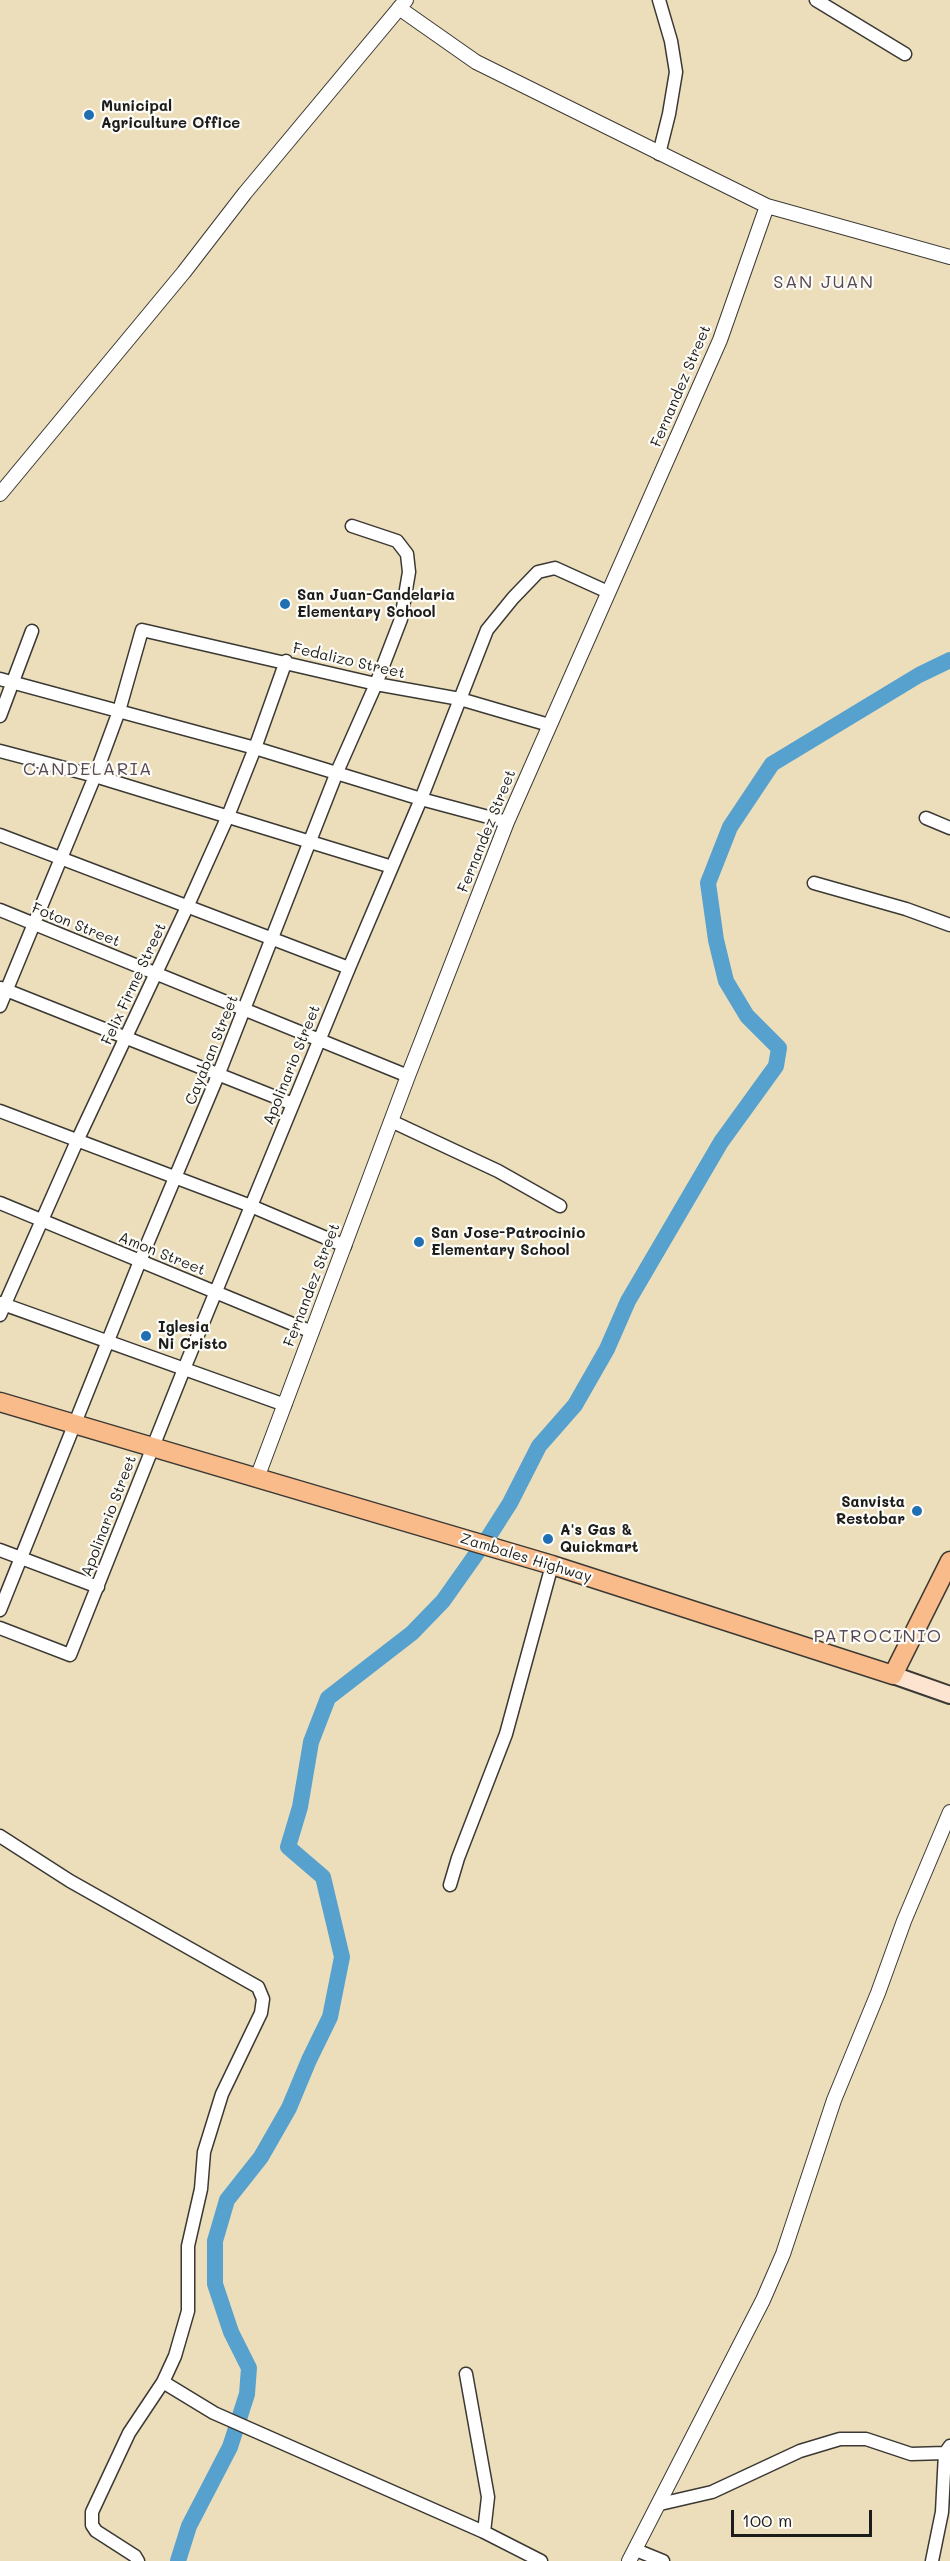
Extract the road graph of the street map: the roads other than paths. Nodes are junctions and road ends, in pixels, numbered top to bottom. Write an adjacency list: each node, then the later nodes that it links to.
1 (658, 0): 5 (street)
2 (816, 0): 4 (street)
3 (402, 4): 5 (street); 8 (street)
4 (905, 54)
5 (659, 154): 6 (street)
6 (766, 206): 7 (street); 10 (street, Fernandez Street)
7 (950, 257)
8 (0, 494)
9 (352, 526): 14 (street, Cayaban Street)
10 (608, 592): 15 (street, Apolinario Street); 18 (street, Fernandez Street)
11 (32, 631): 13 (street)
12 (286, 661): 14 (street, Fedalizo Street); 16 (street, Fedalizo Street); 19 (street, Felix Firme Street)
13 (6, 681): 16 (street); 17 (street)
14 (376, 684): 15 (street, Fedalizo Street); 21 (street, Cayaban Street)
15 (460, 699): 18 (street, Fedalizo Street); 23 (street, Apolinario Street)
16 (119, 711): 19 (street); 22 (street)
17 (0, 716)
18 (549, 725): 26 (street, Fernandez Street)
19 (255, 748): 21 (street); 24 (street, Felix Firme Street)
20 (0, 751): 22 (street)
21 (337, 772): 23 (street); 29 (street, Cayaban Street)
22 (94, 776): 24 (street); 30 (street)
23 (421, 799): 26 (street); 31 (street, Apolinario Street)
24 (228, 816): 29 (street); 33 (street, Felix Firme Street)
25 (926, 818): 27 (street)
26 (507, 822): 46 (street, Fernandez Street)
27 (950, 828)
28 (0, 835): 30 (street)
29 (310, 841): 31 (street); 37 (street, Cayaban Street)
30 (60, 858): 33 (street); 35 (street)
31 (392, 867): 38 (street, Apolinario Street)
32 (814, 883): 36 (street)
33 (188, 905): 37 (street); 39 (street, Felix Firme Street)
34 (0, 910): 35 (street, Foton Street)
35 (33, 924): 39 (street, Foton Street); 40 (street)
36 (950, 925)
37 (273, 939): 38 (street); 42 (street, Cayaban Street)
38 (349, 968): 44 (street, Apolinario Street)
39 (156, 974): 42 (street, Foton Street); 43 (street, Felix Firme Street)
40 (3, 989): 41 (street); 43 (street)
41 (0, 1006)
42 (244, 1009): 44 (street, Foton Street); 45 (street, Cayaban Street)
43 (125, 1037): 45 (street); 50 (street, Felix Firme Street)
44 (319, 1040): 46 (street, Foton Street); 47 (street, Apolinario Street)
45 (219, 1073): 47 (street); 51 (street, Cayaban Street)
46 (408, 1076): 49 (street, Fernandez Street)
47 (293, 1104): 53 (street, Apolinario Street)
48 (0, 1111): 50 (street)
49 (392, 1121): 54 (street); 56 (street, Fernandez Street)
50 (77, 1141): 51 (street); 55 (street, Felix Firme Street)
51 (177, 1177): 53 (street); 57 (street, Cayaban Street)
52 (0, 1203): 55 (street, Amon Street)
53 (251, 1206): 56 (street); 58 (street, Apolinario Street)
54 (560, 1206)
55 (42, 1221): 57 (street, Amon Street); 59 (street, Felix Firme Street)
56 (345, 1246): 60 (street, Fernandez Street)
57 (140, 1261): 58 (street, Amon Street); 61 (street, Cayaban Street)
58 (215, 1292): 60 (street, Amon Street); 62 (street, Apolinario Street)
59 (2, 1307): 61 (street)
60 (312, 1332): 64 (street, Fernandez Street)
61 (108, 1341): 62 (street); 65 (street, Cayaban Street)
62 (184, 1369): 64 (street); 66 (street, Apolinario Street)
63 (0, 1402): 65 (main road, Zambales Highway)
64 (285, 1405): 67 (street, Fernandez Street)
65 (74, 1424): 66 (main road, Zambales Highway); 69 (street, Cayaban Street)
66 (152, 1447): 67 (main road, Zambales Highway); 72 (street, Apolinario Street)
67 (257, 1478): 71 (main road, Zambales Highway)
68 (0, 1550): 69 (street)
69 (21, 1558): 72 (street); 73 (street, Cayaban Street)
70 (950, 1561): 75 (main road)
71 (552, 1565): 75 (main road, Zambales Highway); 79 (street)
72 (98, 1587): 74 (street, Apolinario Street)
73 (0, 1610)
74 (0, 1628)
75 (893, 1675): 76 (main road)
76 (950, 1695)
77 (950, 1812): 83 (street)
78 (0, 1836): 81 (street)
79 (450, 1885)
80 (466, 2374): 84 (street)
81 (163, 2382): 84 (street); 86 (street)
82 (947, 2449): 83 (street); 89 (street)
83 (660, 2504): 85 (street)
84 (484, 2532): 87 (street)
85 (632, 2555): 88 (street)
86 (138, 2561)
87 (541, 2561)
88 (663, 2561)
89 (932, 2561)

